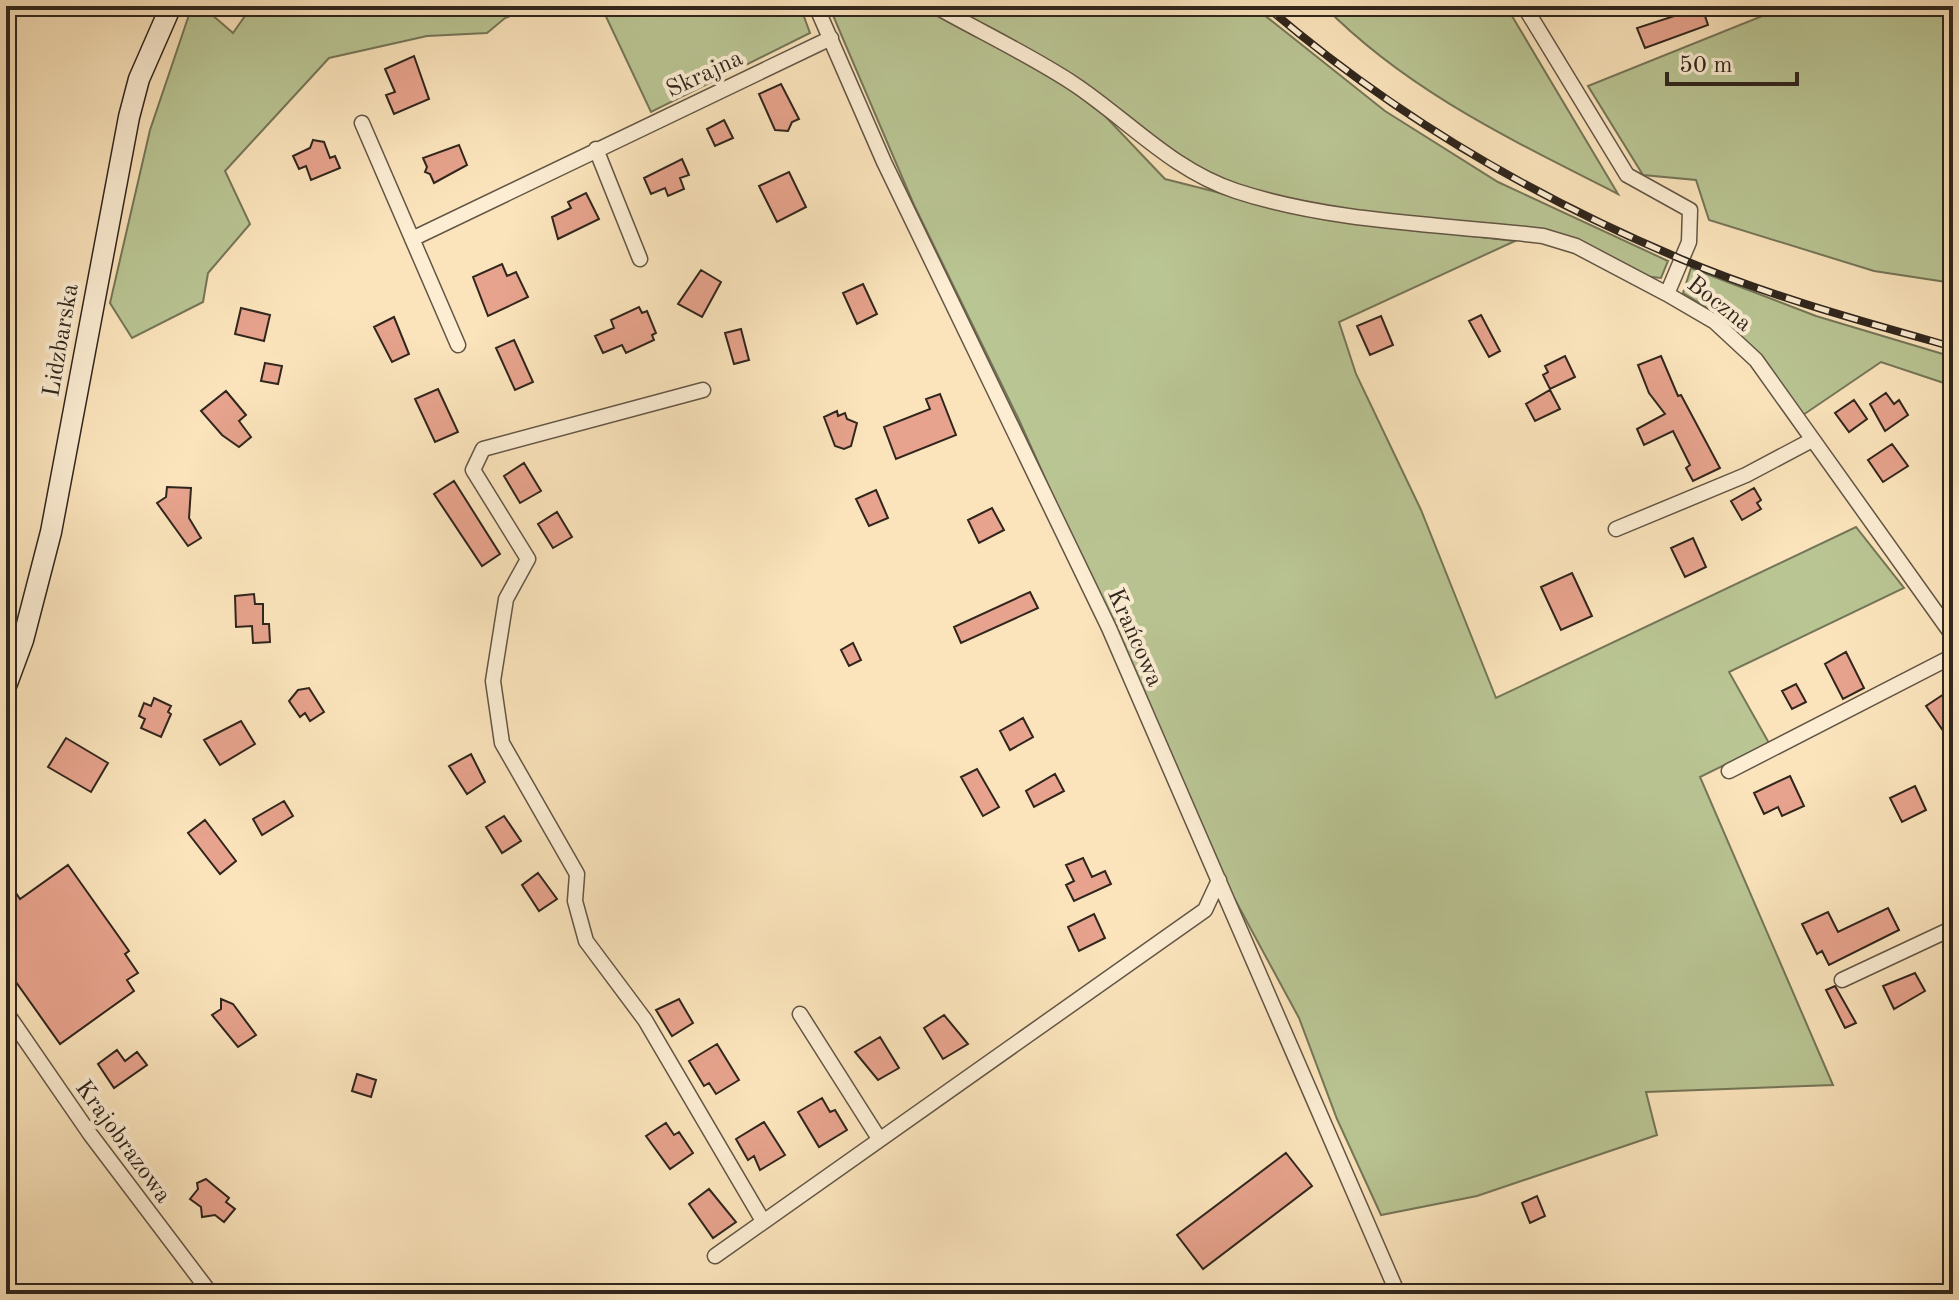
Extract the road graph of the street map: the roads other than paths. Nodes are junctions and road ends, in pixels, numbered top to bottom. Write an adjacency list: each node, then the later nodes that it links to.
1 (171, 6): 17 (main road, Lidzbarska)
2 (816, 6): 5 (street, Krańcowa)
3 (935, 6): 10 (street)
4 (1524, 6): 10 (street, Boczna)
5 (831, 38): 7 (street, Skrajna); 19 (street, Krańcowa)
6 (362, 123): 8 (street)
7 (596, 149): 8 (street, Skrajna); 9 (street)
8 (412, 239): 11 (street)
9 (640, 259)
10 (1667, 294): 13 (street, Boczna)
11 (458, 345)
12 (703, 390): 25 (street)
13 (1812, 440): 14 (street); 15 (street, Boczna)
14 (1616, 529)
15 (1953, 636)
16 (1953, 656): 18 (street)
17 (6, 686)
18 (1729, 771)
19 (1219, 880): 24 (street); 28 (street, Krańcowa)
20 (1953, 928): 21 (street)
21 (1842, 980)
22 (6, 1012): 27 (street, Krajobrazowa)
23 (800, 1014): 24 (street)
24 (878, 1137): 25 (street)
25 (763, 1221): 26 (street)
26 (715, 1256)
27 (211, 1294)
28 (1398, 1294)

